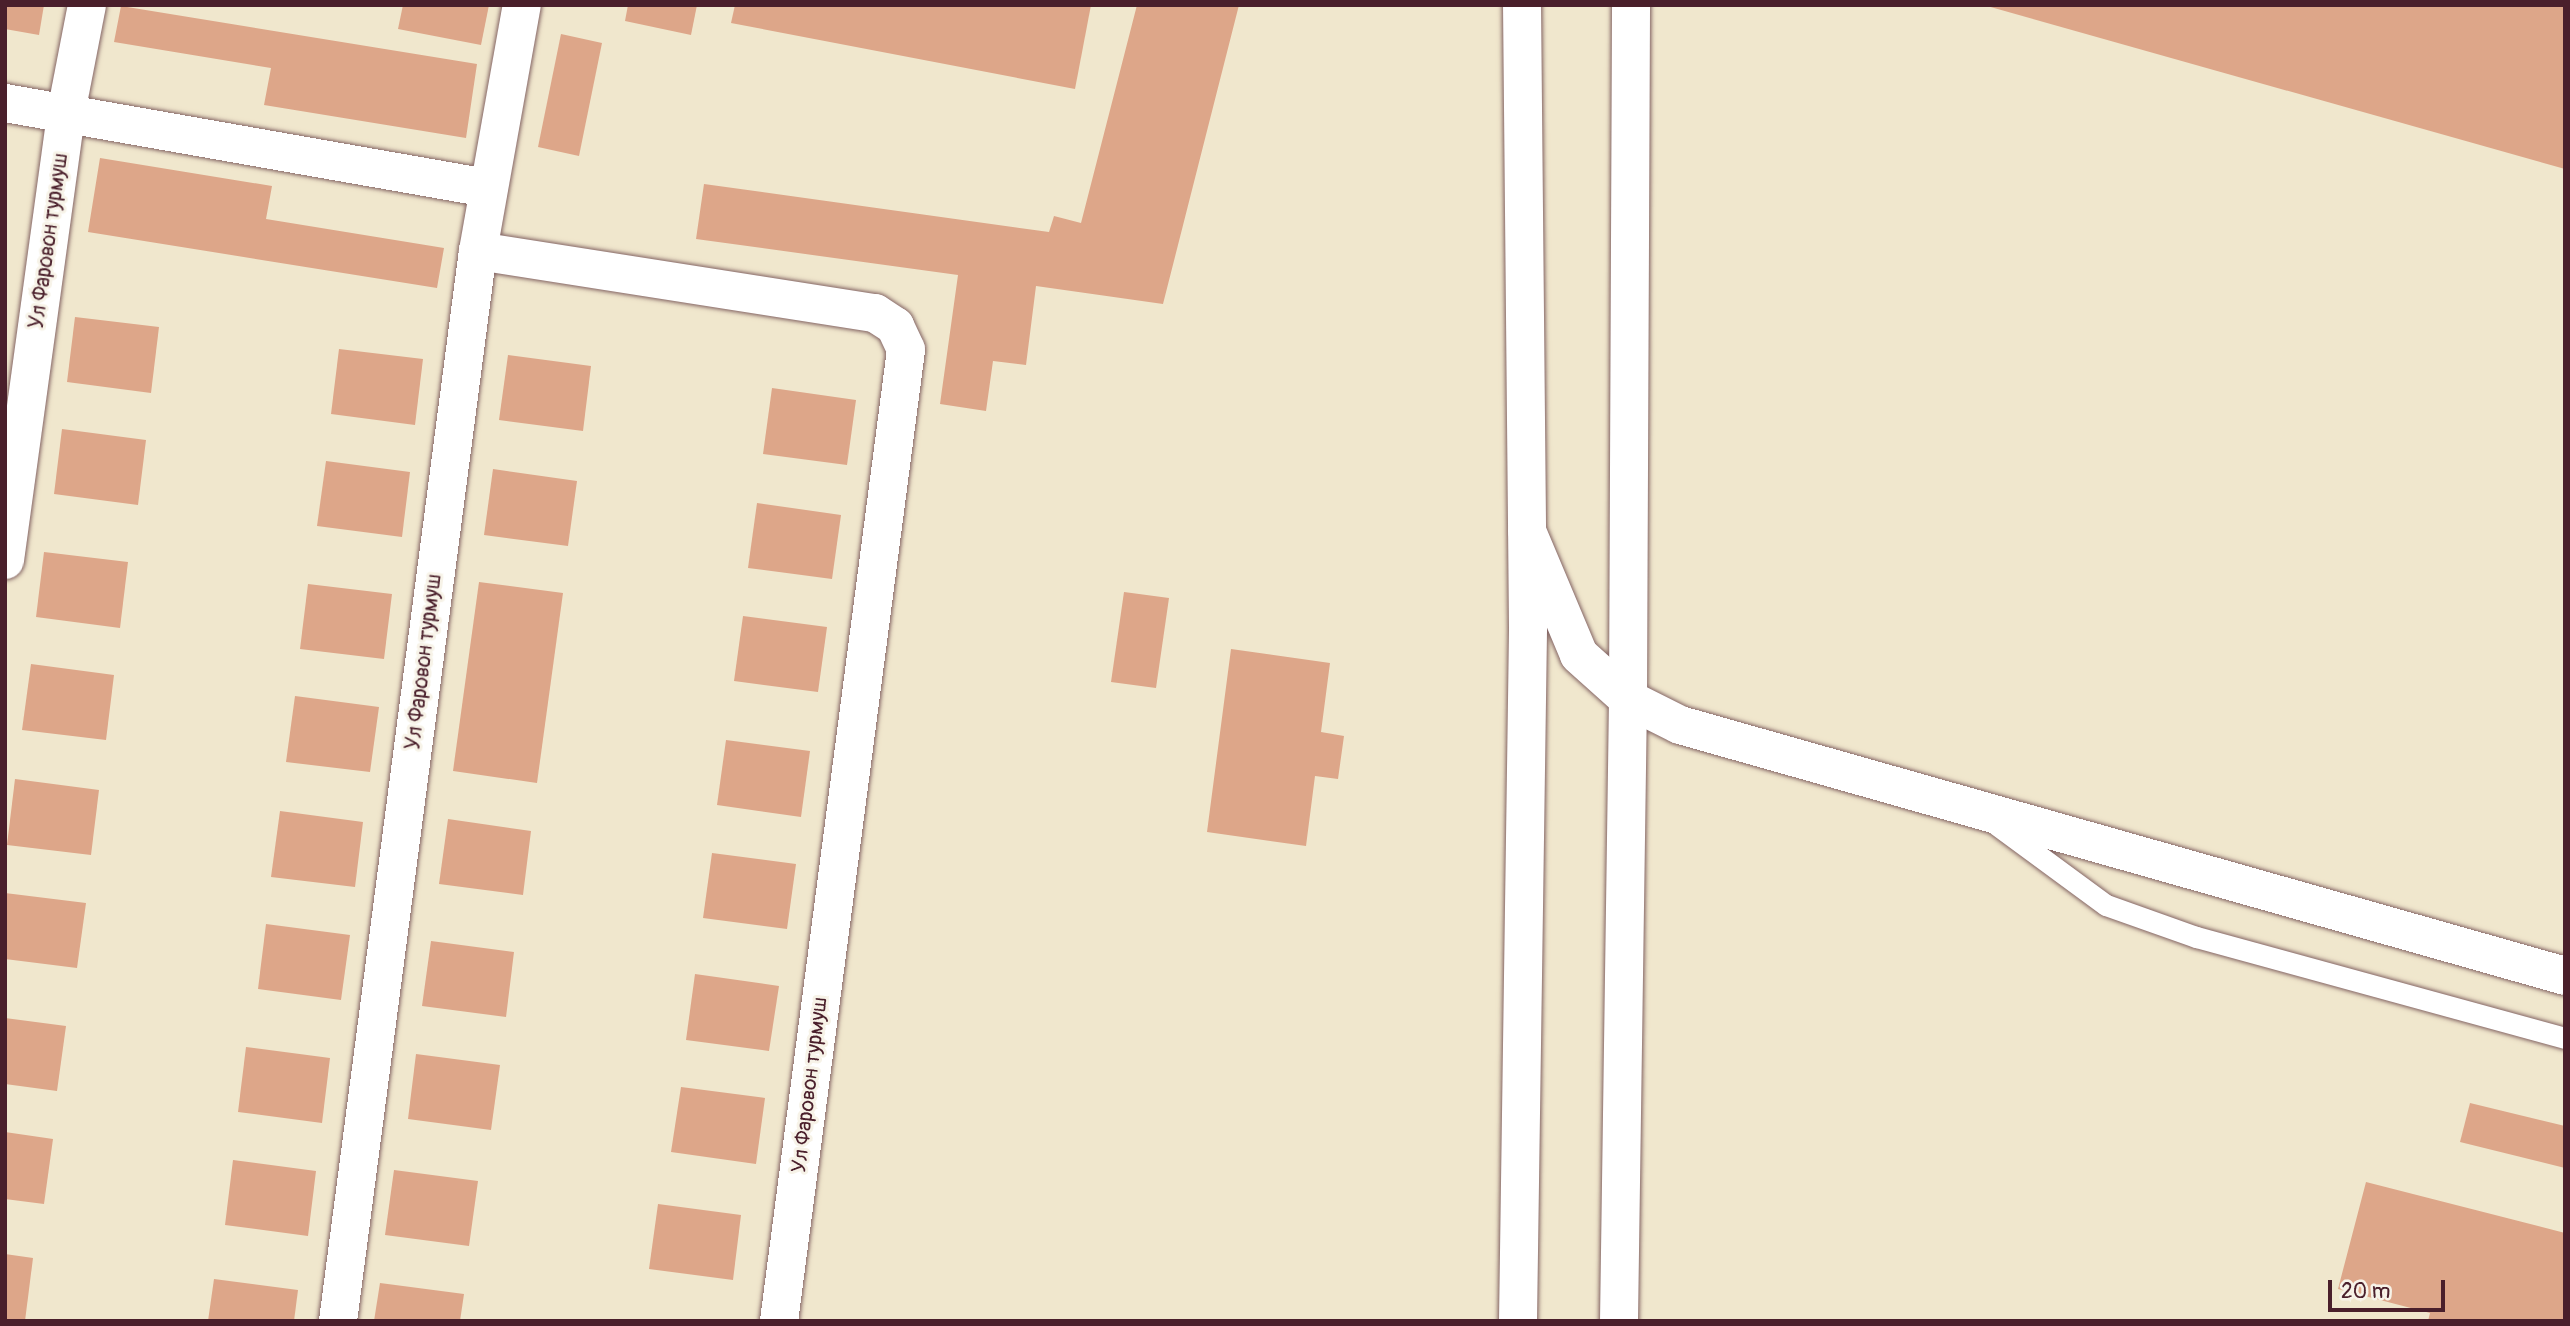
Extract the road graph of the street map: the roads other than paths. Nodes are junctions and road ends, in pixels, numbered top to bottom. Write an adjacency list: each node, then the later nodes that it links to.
1 (87, 5): 6 (street, Ул Фаровон турмуш)
2 (522, 5): 7 (street, Ул Фаровон турмуш)
3 (1522, 5): 9 (street)
4 (1631, 5): 11 (street)
5 (5, 103): 6 (street)
6 (66, 113): 7 (street); 10 (street, Ул Фаровон турмуш)
7 (487, 188): 8 (street, Ул Фаровон турмуш)
8 (478, 251): 15 (street, Ул Фаровон турмуш); 16 (street, Ул Фаровон турмуш)
9 (1527, 531): 11 (street); 17 (street)
10 (5, 560)
11 (1628, 699): 12 (street); 18 (street)
12 (1972, 807): 13 (street); 14 (lane)
13 (2565, 976)
14 (2565, 1038)
15 (338, 1321)
16 (779, 1321)
17 (1518, 1321)
18 (1619, 1321)

